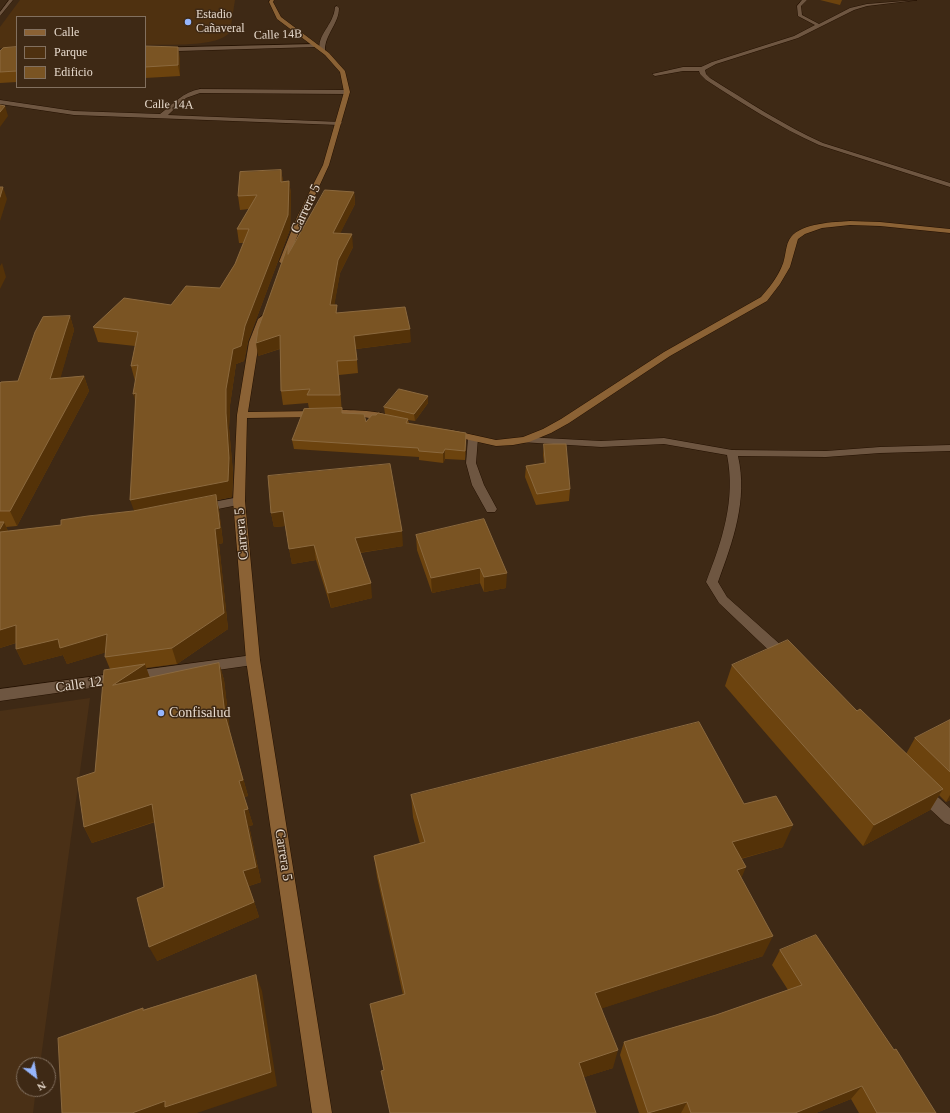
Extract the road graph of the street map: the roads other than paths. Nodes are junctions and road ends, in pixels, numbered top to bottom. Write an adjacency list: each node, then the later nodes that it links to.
1 (11, 0): 6 (street)
2 (272, 0): 8 (main road, Carrera 5)
3 (805, 0): 7 (street)
4 (915, 0): 7 (street)
5 (337, 7): 8 (street)
6 (0, 15)
7 (820, 26): 10 (street)
8 (319, 48): 9 (street, Calle 14B); 12 (main road, Carrera 5)
9 (146, 50)
10 (702, 69): 11 (street); 16 (street)
11 (655, 74)
12 (347, 92): 14 (street); 15 (main road, Carrera 5)
13 (0, 102): 14 (street, Calle 14A)
14 (163, 115): 15 (street, Calle 14A)
15 (339, 123): 18 (main road, Carrera 5)
16 (950, 185)
17 (950, 231): 24 (main road)
18 (280, 269)
19 (264, 313): 20 (main road, Carrera 5)
20 (242, 415): 21 (main road); 27 (main road, Carrera 5)
21 (399, 421)
22 (443, 431): 23 (main road)
23 (473, 438): 24 (main road); 28 (street)
24 (525, 440): 26 (street)
25 (950, 448): 26 (street)
26 (732, 453): 31 (street)
27 (239, 501): 29 (street); 30 (main road, Carrera 5)
28 (491, 509)
29 (193, 510)
30 (253, 660): 32 (street, Calle 12); 35 (main road, Carrera 5)
31 (797, 668)
32 (0, 696)
33 (912, 782): 34 (street)
34 (950, 818)
35 (322, 1113)

